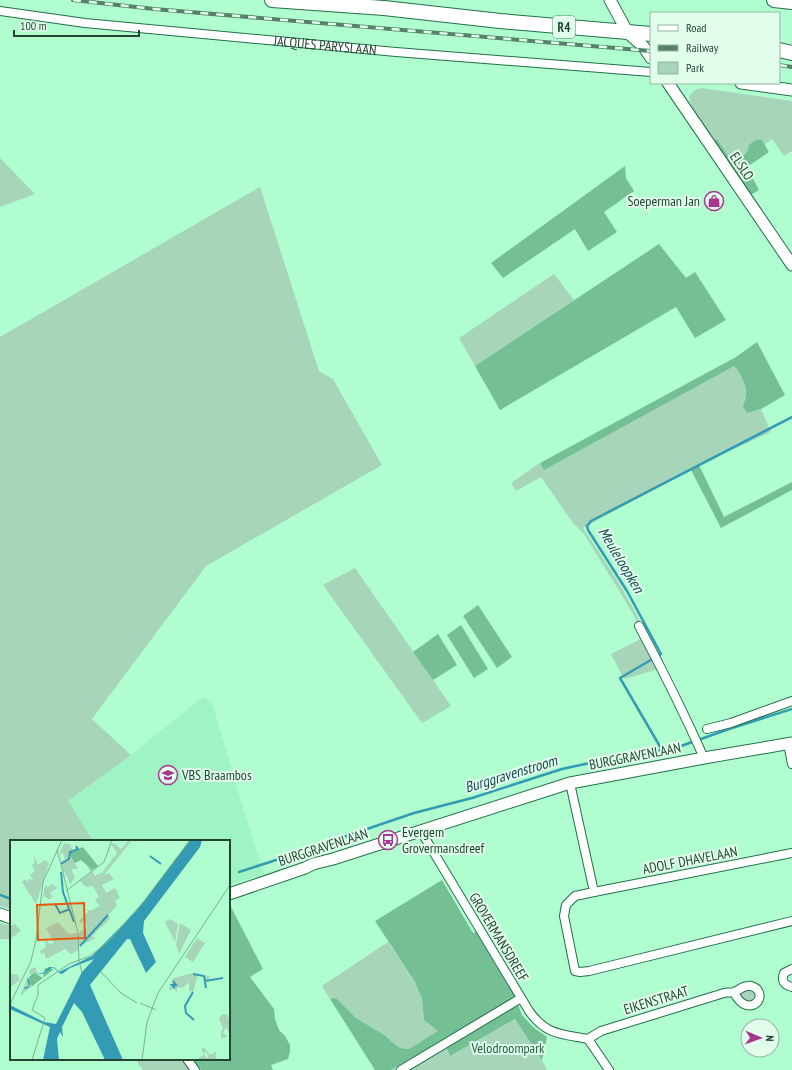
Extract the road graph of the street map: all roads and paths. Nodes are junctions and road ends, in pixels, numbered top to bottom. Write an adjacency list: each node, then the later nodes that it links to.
1 (272, 0): 6 (highway, R4)
2 (610, 0): 6 (main road)
3 (774, 0): 4 (highway)
4 (792, 2)
5 (0, 11): 11 (street, JACQUES PARYSLAAN)
6 (628, 33): 7 (highway, R4); 10 (main road)
7 (650, 34)
8 (780, 50): 9 (highway)
9 (792, 53)
10 (650, 56)
11 (650, 72)
12 (669, 84): 15 (main road, ELSLO)
13 (748, 84): 14 (main road)
14 (792, 90)
15 (792, 265)
16 (639, 626): 20 (street, BURGGRAVENLAAN)
17 (792, 701): 18 (street)
18 (707, 729)
19 (790, 743): 20 (main road, BURGGRAVENLAAN); 21 (street)
20 (704, 758): 22 (main road, BURGGRAVENLAAN)
21 (792, 764)
22 (570, 784): 23 (main road, BURGGRAVENLAAN); 25 (street)
23 (422, 831): 26 (main road, BURGGRAVENLAAN); 33 (street, GROVERMANSDREEF)
24 (792, 853): 25 (street, ADOLF DHAVELAAN)
25 (594, 892): 29 (street, ADOLF DHAVELAAN)
26 (230, 894)
27 (0, 914): 28 (main road)
28 (10, 918)
29 (792, 921)
30 (792, 969): 31 (street)
31 (792, 987)
32 (734, 992): 34 (street, EIKENSTRAAT)
33 (521, 998): 34 (street); 37 (street, GROVERMANSDREEF)
34 (588, 1039): 38 (street)
35 (188, 1060): 36 (street)
36 (195, 1070)
37 (401, 1070)
38 (608, 1070)

